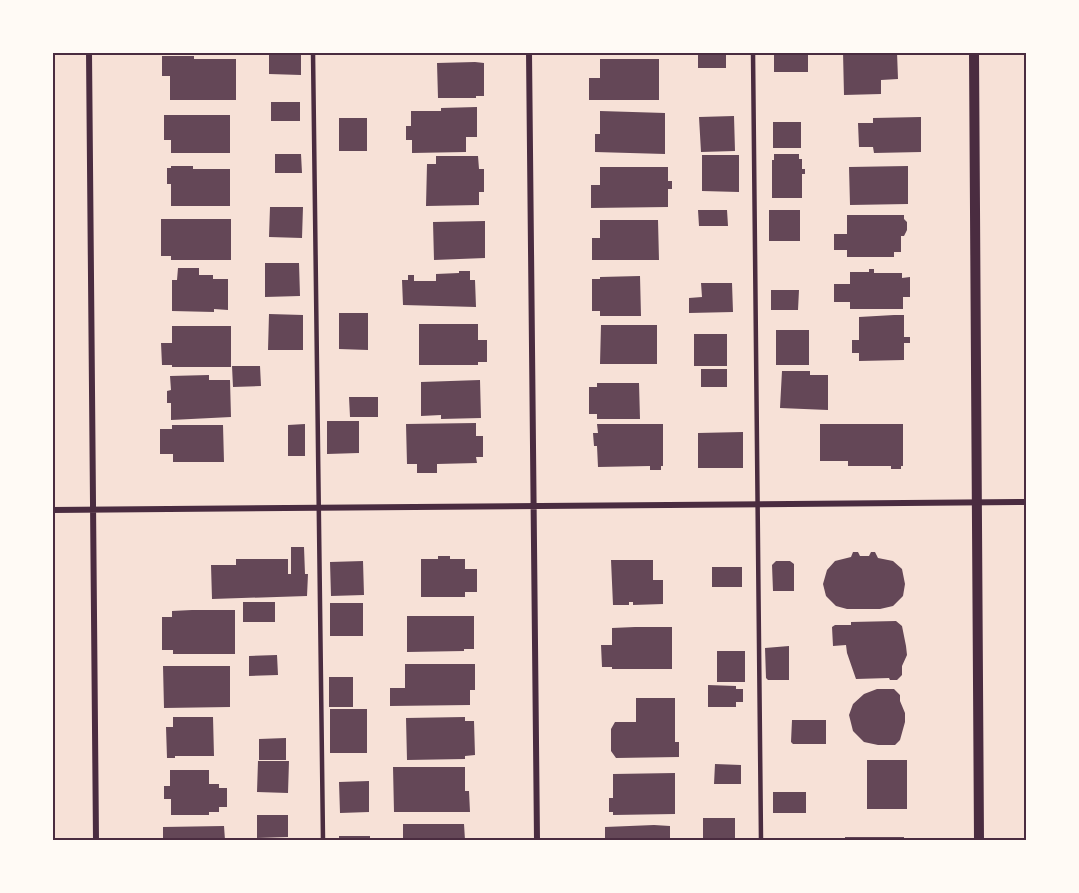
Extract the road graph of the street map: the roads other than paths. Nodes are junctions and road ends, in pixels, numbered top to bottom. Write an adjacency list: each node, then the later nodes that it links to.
1 (89, 52): 11 (street)
2 (313, 52): 10 (lane)
3 (529, 52): 9 (street)
4 (753, 52): 8 (lane)
5 (974, 52): 7 (street)
6 (1026, 502): 7 (street)
7 (977, 503): 8 (street); 17 (street)
8 (758, 505): 9 (street); 16 (lane)
9 (534, 506): 10 (street); 15 (street)
10 (318, 508): 11 (street); 14 (lane)
11 (94, 509): 12 (street); 13 (street)
12 (52, 510)
13 (96, 840)
14 (323, 840)
15 (537, 840)
16 (761, 840)
17 (980, 840)

